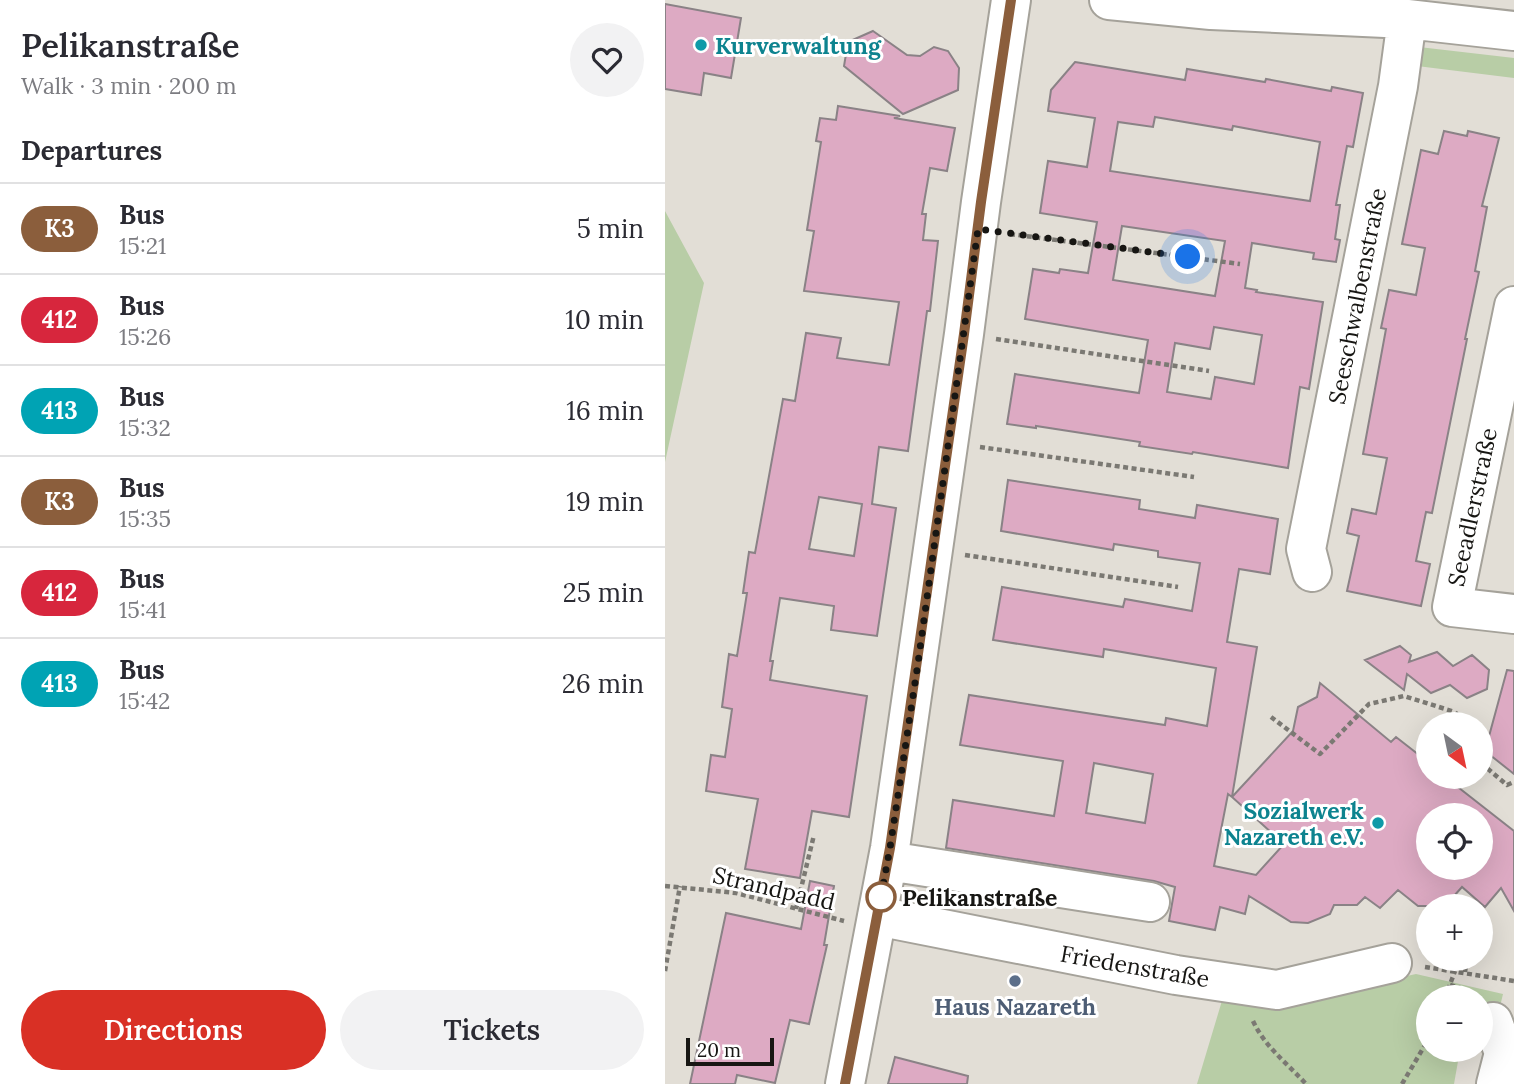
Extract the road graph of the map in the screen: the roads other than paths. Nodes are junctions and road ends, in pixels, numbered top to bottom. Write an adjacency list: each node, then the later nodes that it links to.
1 (1011, 0): 8 (street)
2 (1109, 0): 3 (street)
3 (1407, 19): 4 (street); 6 (street, Seeschwalbenstraße)
4 (1514, 31)
5 (1514, 306): 7 (street, Seeadlerstraße)
6 (1312, 572)
7 (1514, 614)
8 (888, 861): 9 (street); 10 (street)
9 (1150, 902)
10 (876, 923): 11 (street, Friedenstraße); 13 (street)
11 (1392, 963)
12 (1493, 1032): 14 (street)
13 (845, 1084)
14 (1496, 1084)

